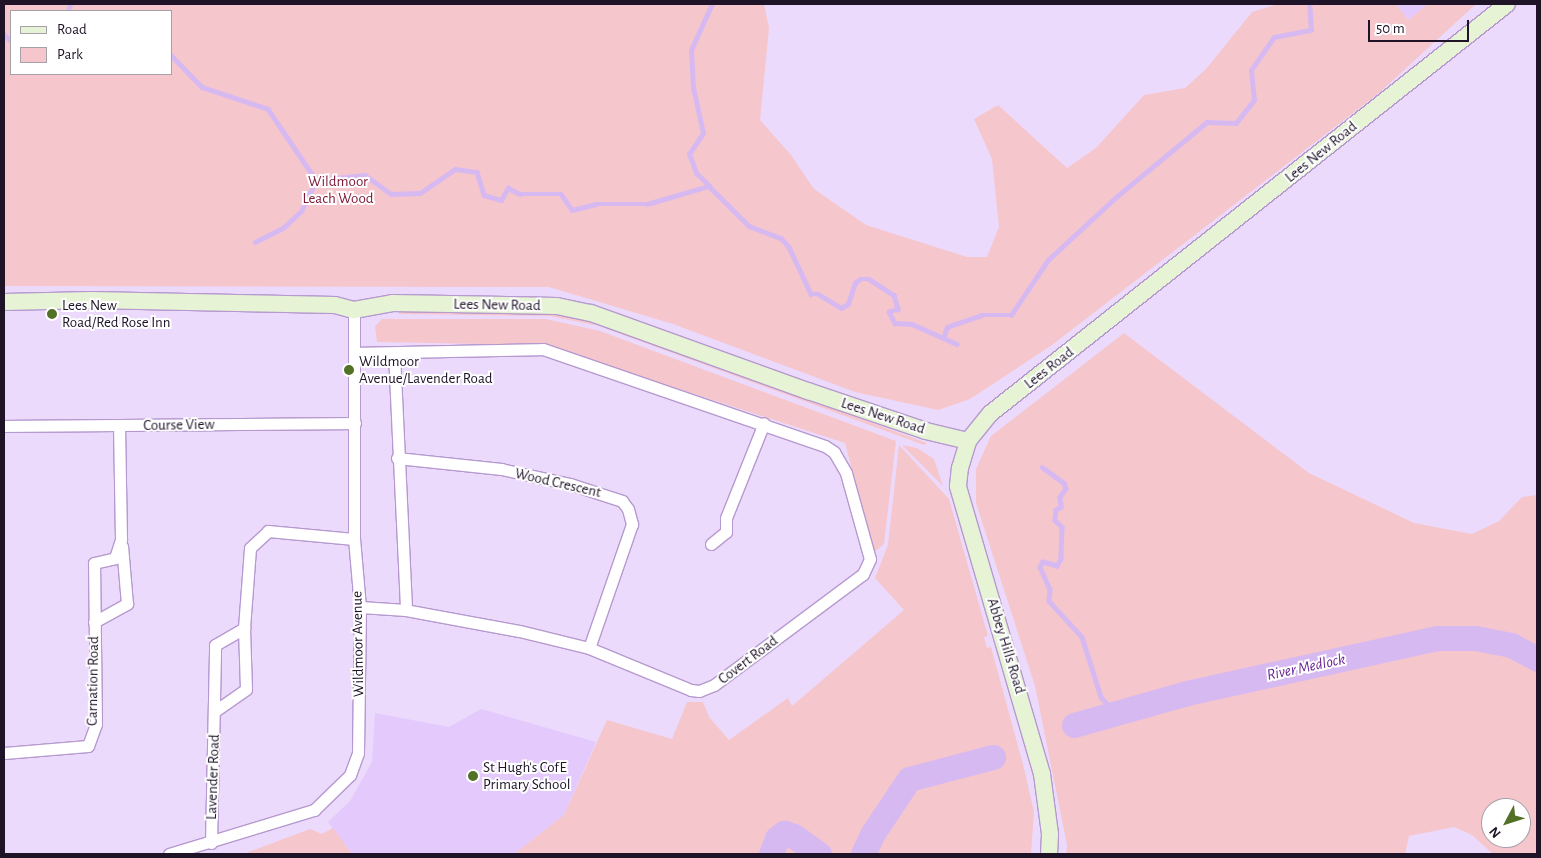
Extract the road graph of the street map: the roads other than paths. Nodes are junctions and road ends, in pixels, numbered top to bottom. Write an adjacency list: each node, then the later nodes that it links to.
1 (1507, 4): 2 (main road, Lees New Road)
2 (1136, 301): 11 (main road, Lees Road)
3 (4, 302): 4 (main road, Lees New Road)
4 (354, 310): 5 (street, Wildmoor Avenue); 11 (main road, Lees New Road)
5 (356, 353): 6 (street, Covert Road); 7 (street, Wildmoor Avenue)
6 (394, 353): 8 (street, Covert Road); 12 (street)
7 (355, 423): 10 (street, Course View); 14 (street, Wildmoor Avenue)
8 (764, 423): 15 (street); 20 (street, Covert Road)
9 (4, 426): 10 (street, Course View)
10 (119, 426): 13 (street, Carnation Road)
11 (968, 441): 25 (main road, Abbey Hills Road)
12 (397, 458): 17 (street); 20 (street, Wood Crescent)
13 (121, 539): 18 (street, Carnation Road); 18 (street, Carnation Road)
14 (354, 539): 16 (street, Wildmoor Avenue); 19 (street)
15 (711, 544)
16 (360, 607): 17 (street, Covert Road); 23 (street, Wildmoor Avenue)
17 (406, 610): 20 (street, Covert Road)
18 (94, 622): 22 (street, Carnation Road)
19 (244, 628): 21 (street); 21 (street, Lavender Road)
20 (589, 648)
21 (215, 711): 23 (street, Lavender Road)
22 (4, 753)
23 (211, 843): 24 (street, Wildmoor Avenue)
24 (170, 854)
25 (1049, 854)

